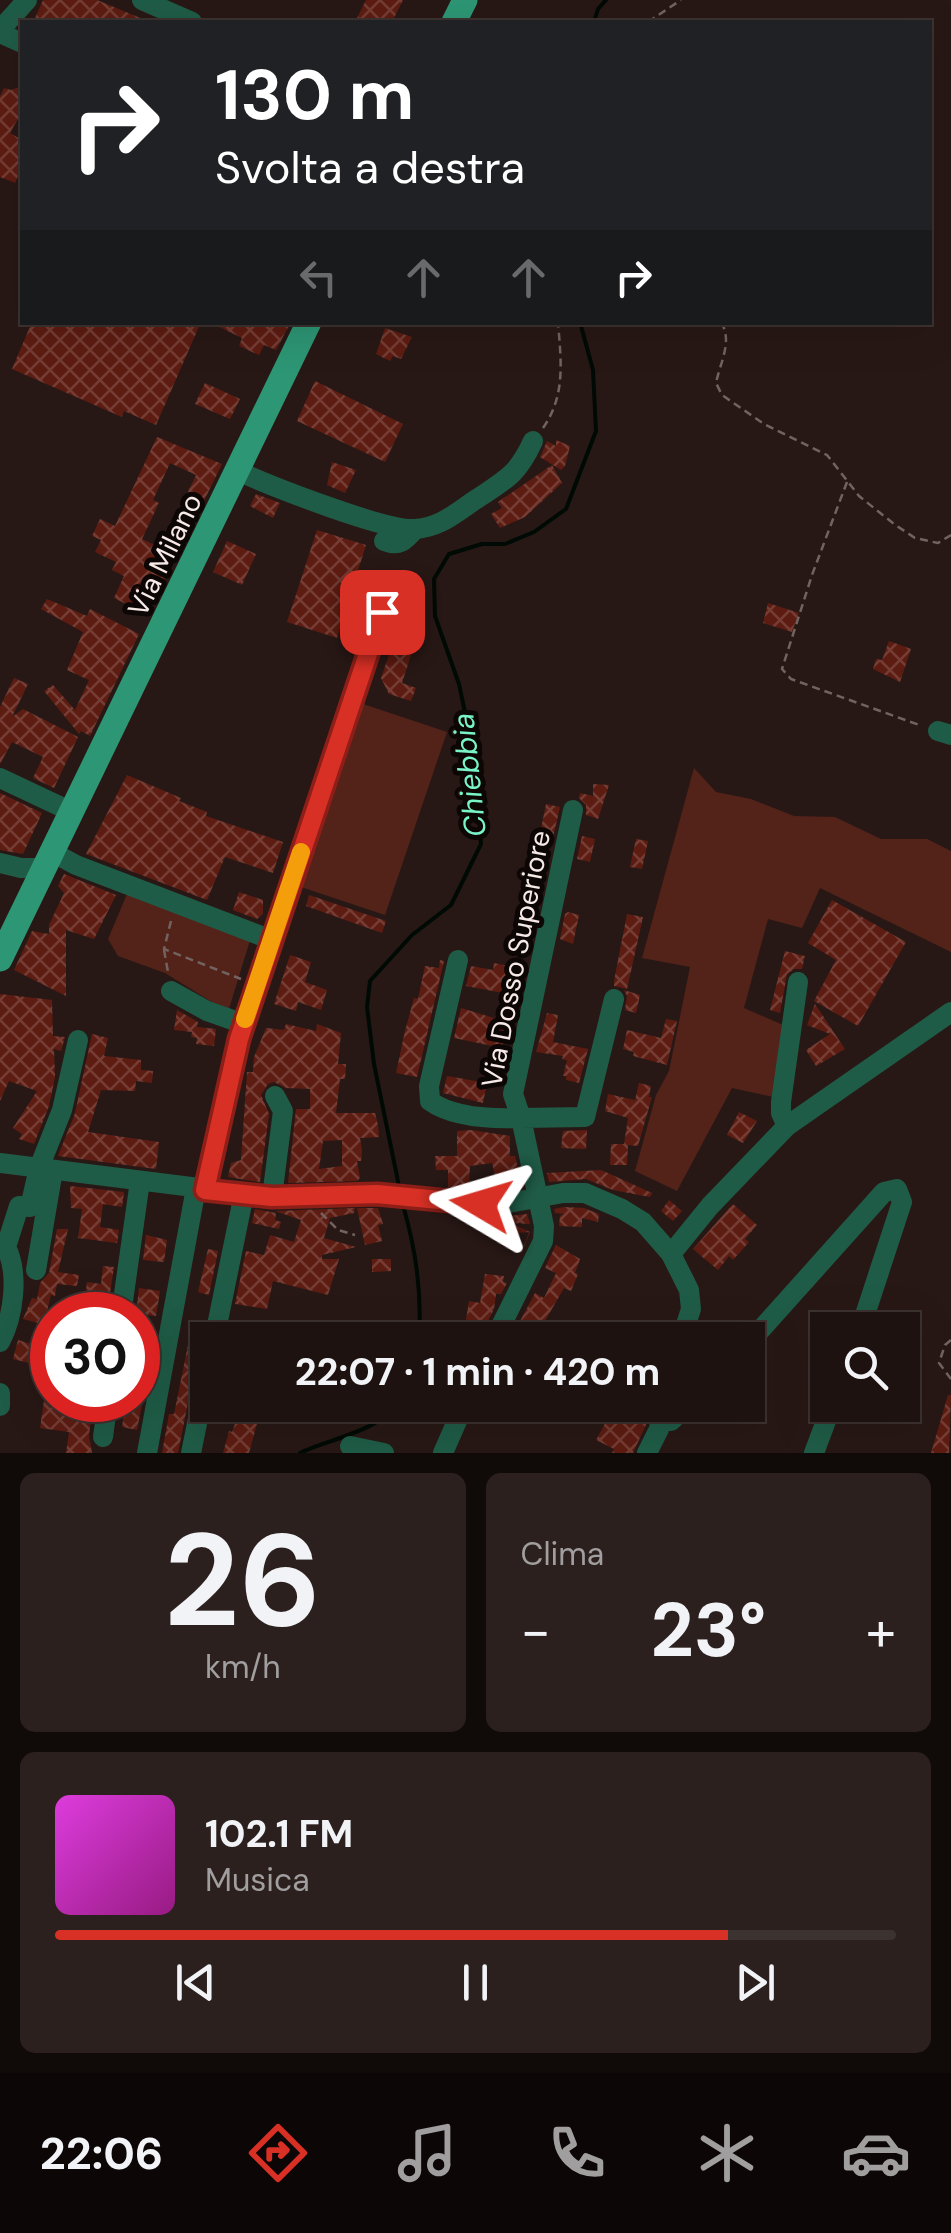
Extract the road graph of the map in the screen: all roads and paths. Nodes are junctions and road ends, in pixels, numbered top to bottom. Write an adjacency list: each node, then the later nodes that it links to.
1 (27, 0): 6 (street)
2 (142, 0): 4 (street)
3 (681, 0): 5 (path)
4 (187, 20)
5 (651, 20)
6 (0, 32)
7 (308, 325): 11 (main road, Via Milano)
8 (558, 325): 10 (path)
9 (724, 325): 12 (path)
10 (533, 442): 13 (street)
11 (238, 471): 13 (street); 20 (main road, Via Milano)
12 (848, 482): 14 (path); 17 (path)
13 (415, 530): 15 (street)
14 (951, 535)
15 (384, 541)
16 (382, 612): 24 (street)
17 (944, 733)
18 (0, 778): 20 (street)
19 (573, 810): 36 (street, Via Dosso Superiore)
20 (70, 811): 21 (main road, Via Milano)
21 (48, 860): 22 (street); 23 (street); 26 (main road, Via Milano)
22 (0, 863)
23 (175, 903): 24 (street); 25 (path)
24 (272, 940): 29 (street)
25 (164, 949): 29 (path); 30 (path)
26 (0, 959)
27 (458, 960): 36 (street, Via Dosso Superiore)
28 (798, 982): 37 (street)
29 (257, 985): 33 (street)
30 (171, 991): 33 (street)
31 (614, 999): 36 (street, Via Dosso Superiore)
32 (951, 1012): 37 (street)
33 (244, 1024): 41 (street)
34 (78, 1040): 39 (street)
35 (274, 1096): 44 (street)
36 (521, 1118): 45 (street, Via Dosso Superiore)
37 (786, 1126): 47 (street)
38 (0, 1162): 39 (street)
39 (46, 1169): 40 (street); 48 (street); 56 (street)
40 (140, 1180): 41 (street); 49 (street)
41 (201, 1189): 42 (street); 67 (street)
42 (244, 1194): 44 (street); 51 (street)
43 (300, 1196): 44 (street); 45 (street); 46 (path)
44 (272, 1197)
45 (537, 1197): 47 (street); 52 (street, Via Dosso Superiore)
46 (356, 1235)
47 (671, 1254): 53 (street)
48 (36, 1270)
49 (123, 1292)
50 (866, 1312): 54 (street)
51 (218, 1322)
52 (503, 1322)
53 (687, 1322)
54 (765, 1325)
55 (951, 1340): 57 (path)
56 (0, 1342)
57 (951, 1379)
58 (0, 1393): 59 (street)
59 (0, 1406)
60 (105, 1422): 65 (street)
61 (197, 1422): 68 (street)
62 (457, 1422): 70 (street)
63 (659, 1422): 71 (street)
64 (826, 1422): 72 (street)
65 (103, 1438)
66 (350, 1446): 69 (street)
67 (146, 1453)
68 (190, 1453)
69 (384, 1453)
70 (443, 1453)
71 (646, 1453)
72 (814, 1453)

